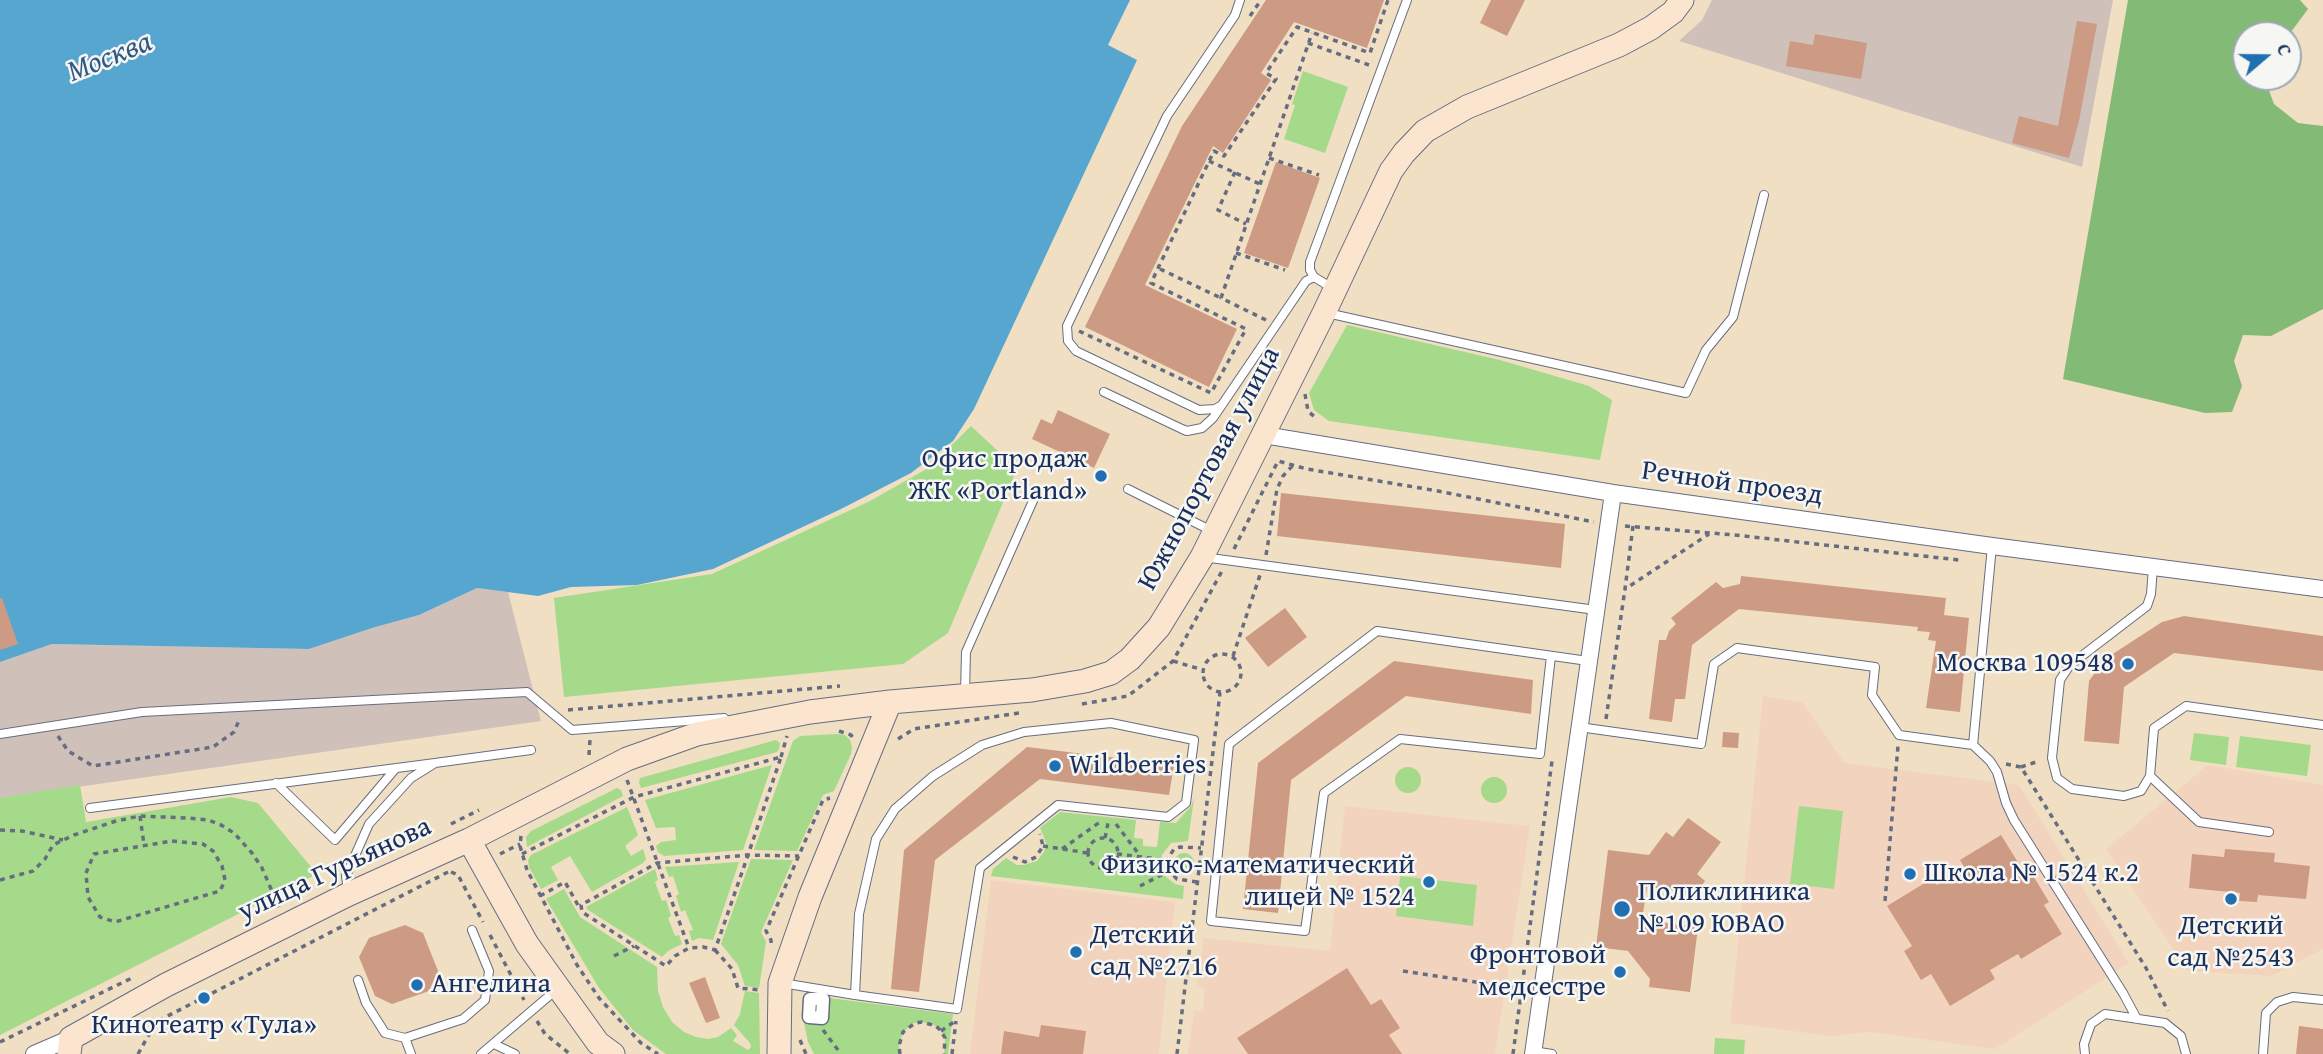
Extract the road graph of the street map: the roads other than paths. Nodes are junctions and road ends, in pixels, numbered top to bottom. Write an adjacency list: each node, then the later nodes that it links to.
1 (1240, 0): 9 (lane)
2 (1407, 0): 5 (lane)
3 (1682, 0): 6 (main road, Южнопортовая улица)
4 (1764, 195): 7 (lane)
5 (1314, 277): 6 (lane); 9 (lane)
6 (1335, 290): 7 (main road, Южнопортовая улица)
7 (1324, 313): 10 (main road, Южнопортовая улица)
8 (1104, 392): 9 (lane)
9 (1222, 405)
10 (1264, 435): 13 (street); 14 (main road, Южнопортовая улица)
11 (1128, 489): 14 (lane)
12 (1036, 494): 22 (lane)
13 (1613, 494): 15 (street, Речной проезд); 19 (street, Речной проезд)
14 (1215, 532): 16 (main road, Южнопортовая улица)
15 (1992, 546): 17 (street, Речной проезд); 28 (lane)
16 (1202, 557): 19 (lane); 22 (main road, Южнопортовая улица)
17 (2153, 567): 18 (street, Речной проезд); 32 (lane)
18 (2323, 589)
19 (1596, 610): 21 (street, Речной проезд)
20 (1551, 656): 20 (lane); 21 (lane)
21 (1588, 661): 26 (street, Речной проезд)
22 (965, 696): 23 (main road, Южнопортовая улица)
23 (890, 702): 24 (main road, Южнопортовая улица); 40 (main road)
24 (810, 712): 27 (lane); 36 (main road, Южнопортовая улица)
25 (2323, 725): 32 (lane)
26 (1579, 727): 28 (lane); 48 (street, Речной проезд)
27 (0, 734)
28 (1973, 745): 44 (lane)
29 (531, 750): 30 (lane)
30 (435, 763): 31 (lane); 37 (lane)
31 (396, 768): 33 (lane); 33 (lane)
32 (2150, 776): 35 (lane)
33 (276, 783): 34 (lane)
34 (90, 808)
35 (2269, 832)
36 (469, 840): 37 (main road, улица Гурьянова); 41 (main road, улица Гурьянова)
37 (349, 894): 47 (main road, улица Гурьянова)
38 (472, 930): 45 (lane)
39 (358, 979): 45 (lane)
40 (766, 986): 42 (lane); 54 (main road)
41 (558, 988): 46 (lane); 53 (main road, улица Гурьянова)
42 (855, 995): 42 (lane)
43 (2323, 1000): 58 (lane)
44 (2137, 1019): 56 (lane); 57 (lane)
45 (405, 1038): 50 (lane)
46 (495, 1044): 51 (lane); 52 (lane)
47 (70, 1046): 49 (street, улица Гурьянова)
48 (1533, 1052): 55 (lane)
49 (34, 1054)
50 (411, 1054)
51 (481, 1054)
52 (515, 1054)
53 (613, 1054)
54 (779, 1054)
55 (1552, 1054)
56 (2085, 1054)
57 (2186, 1054)
58 (2263, 1054)

